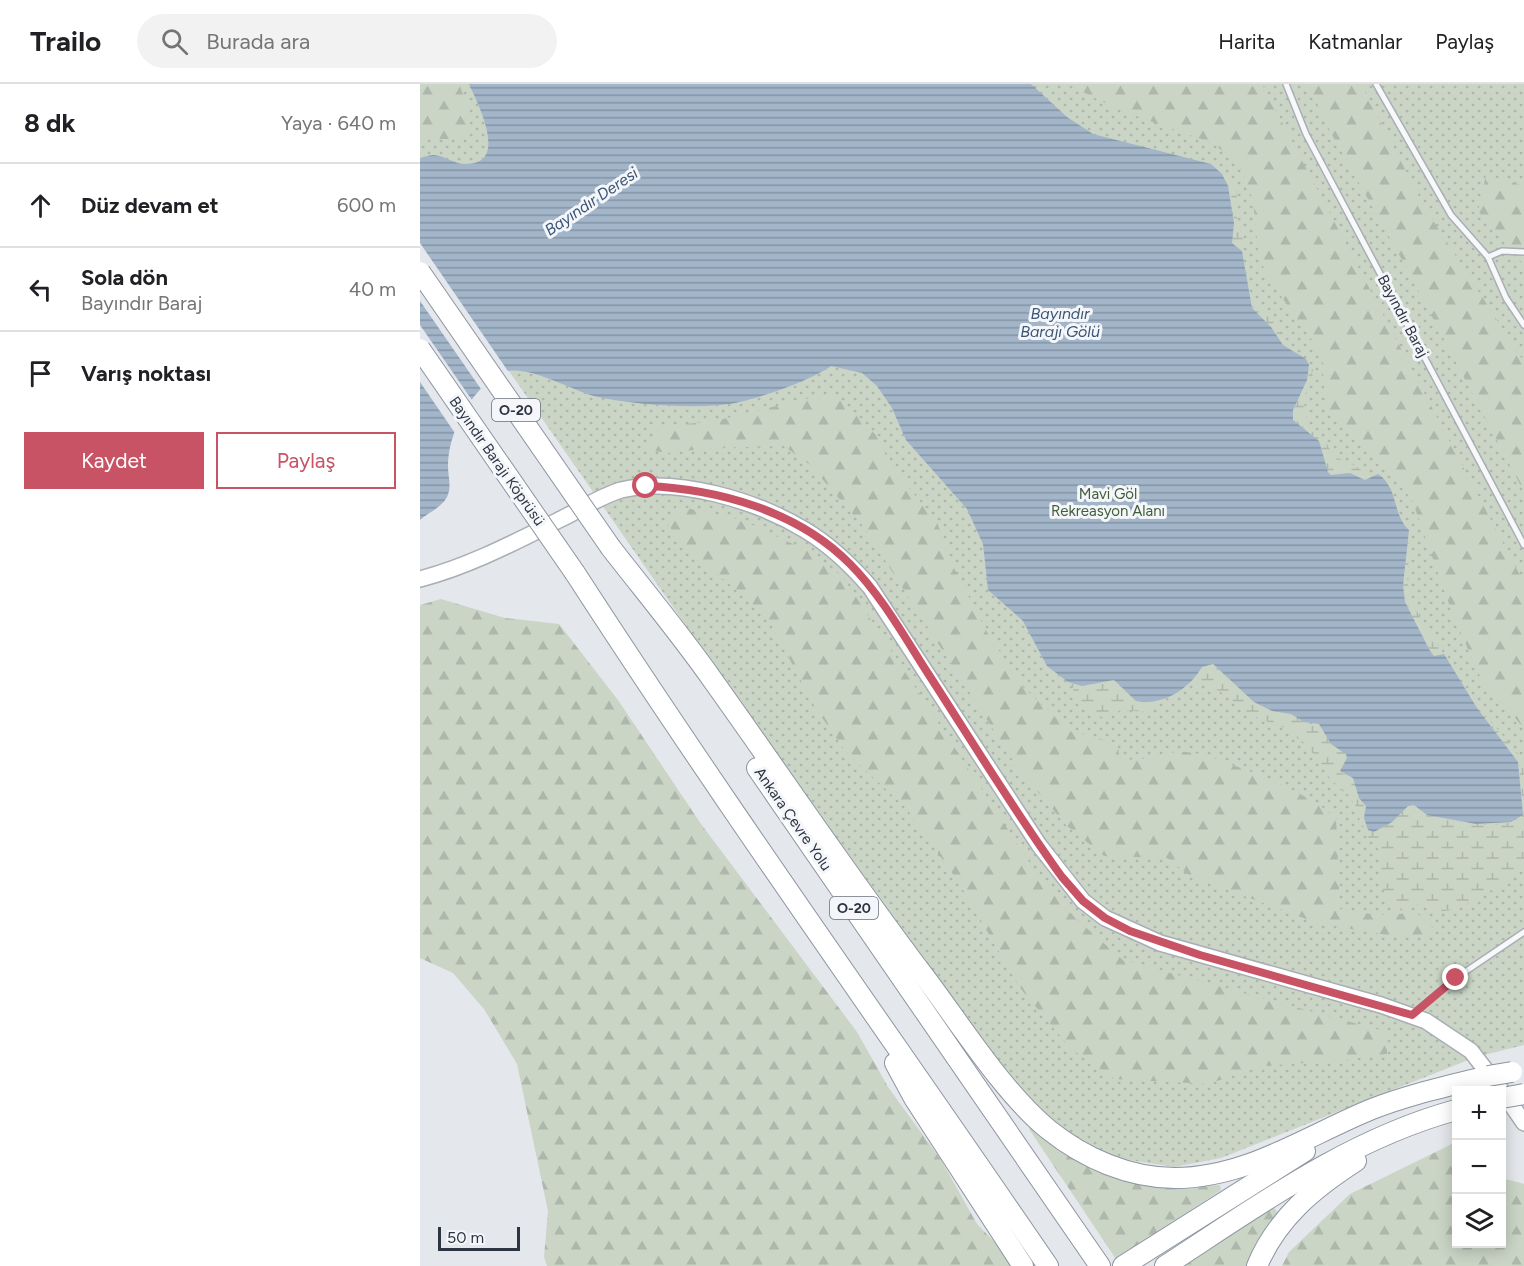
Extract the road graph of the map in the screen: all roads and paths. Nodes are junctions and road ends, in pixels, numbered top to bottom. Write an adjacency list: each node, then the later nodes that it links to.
1 (1286, 84): 8 (lane, Bayındır Baraj)
2 (1376, 84): 4 (lane)
3 (1524, 252): 4 (lane)
4 (1488, 257): 6 (lane)
5 (420, 272): 9 (highway, O-20, bridge)
6 (1524, 325)
7 (420, 349): 12 (highway, Bayındır Barajı Köprüsü / O-20, bridge)
8 (1524, 545)
9 (611, 548): 18 (highway); 28 (highway, Ankara Çevre Yolu / O-20)
10 (420, 579): 13 (street)
11 (1524, 932): 13 (lane)
12 (835, 956): 26 (highway); 27 (highway, O-20)
13 (1412, 1015): 15 (street)
14 (1518, 1071): 16 (highway, bridge)
15 (1496, 1086)
16 (1504, 1086)
17 (1506, 1092): 19 (highway, bridge)
18 (1452, 1093)
19 (1524, 1094)
20 (1506, 1100): 24 (street)
21 (1452, 1102): 25 (highway)
22 (1452, 1111): 29 (highway)
23 (1452, 1119): 30 (highway)
24 (1524, 1123)
25 (1129, 1262)
26 (1023, 1266)
27 (1048, 1266)
28 (1100, 1266)
29 (1165, 1266)
30 (1257, 1266)

